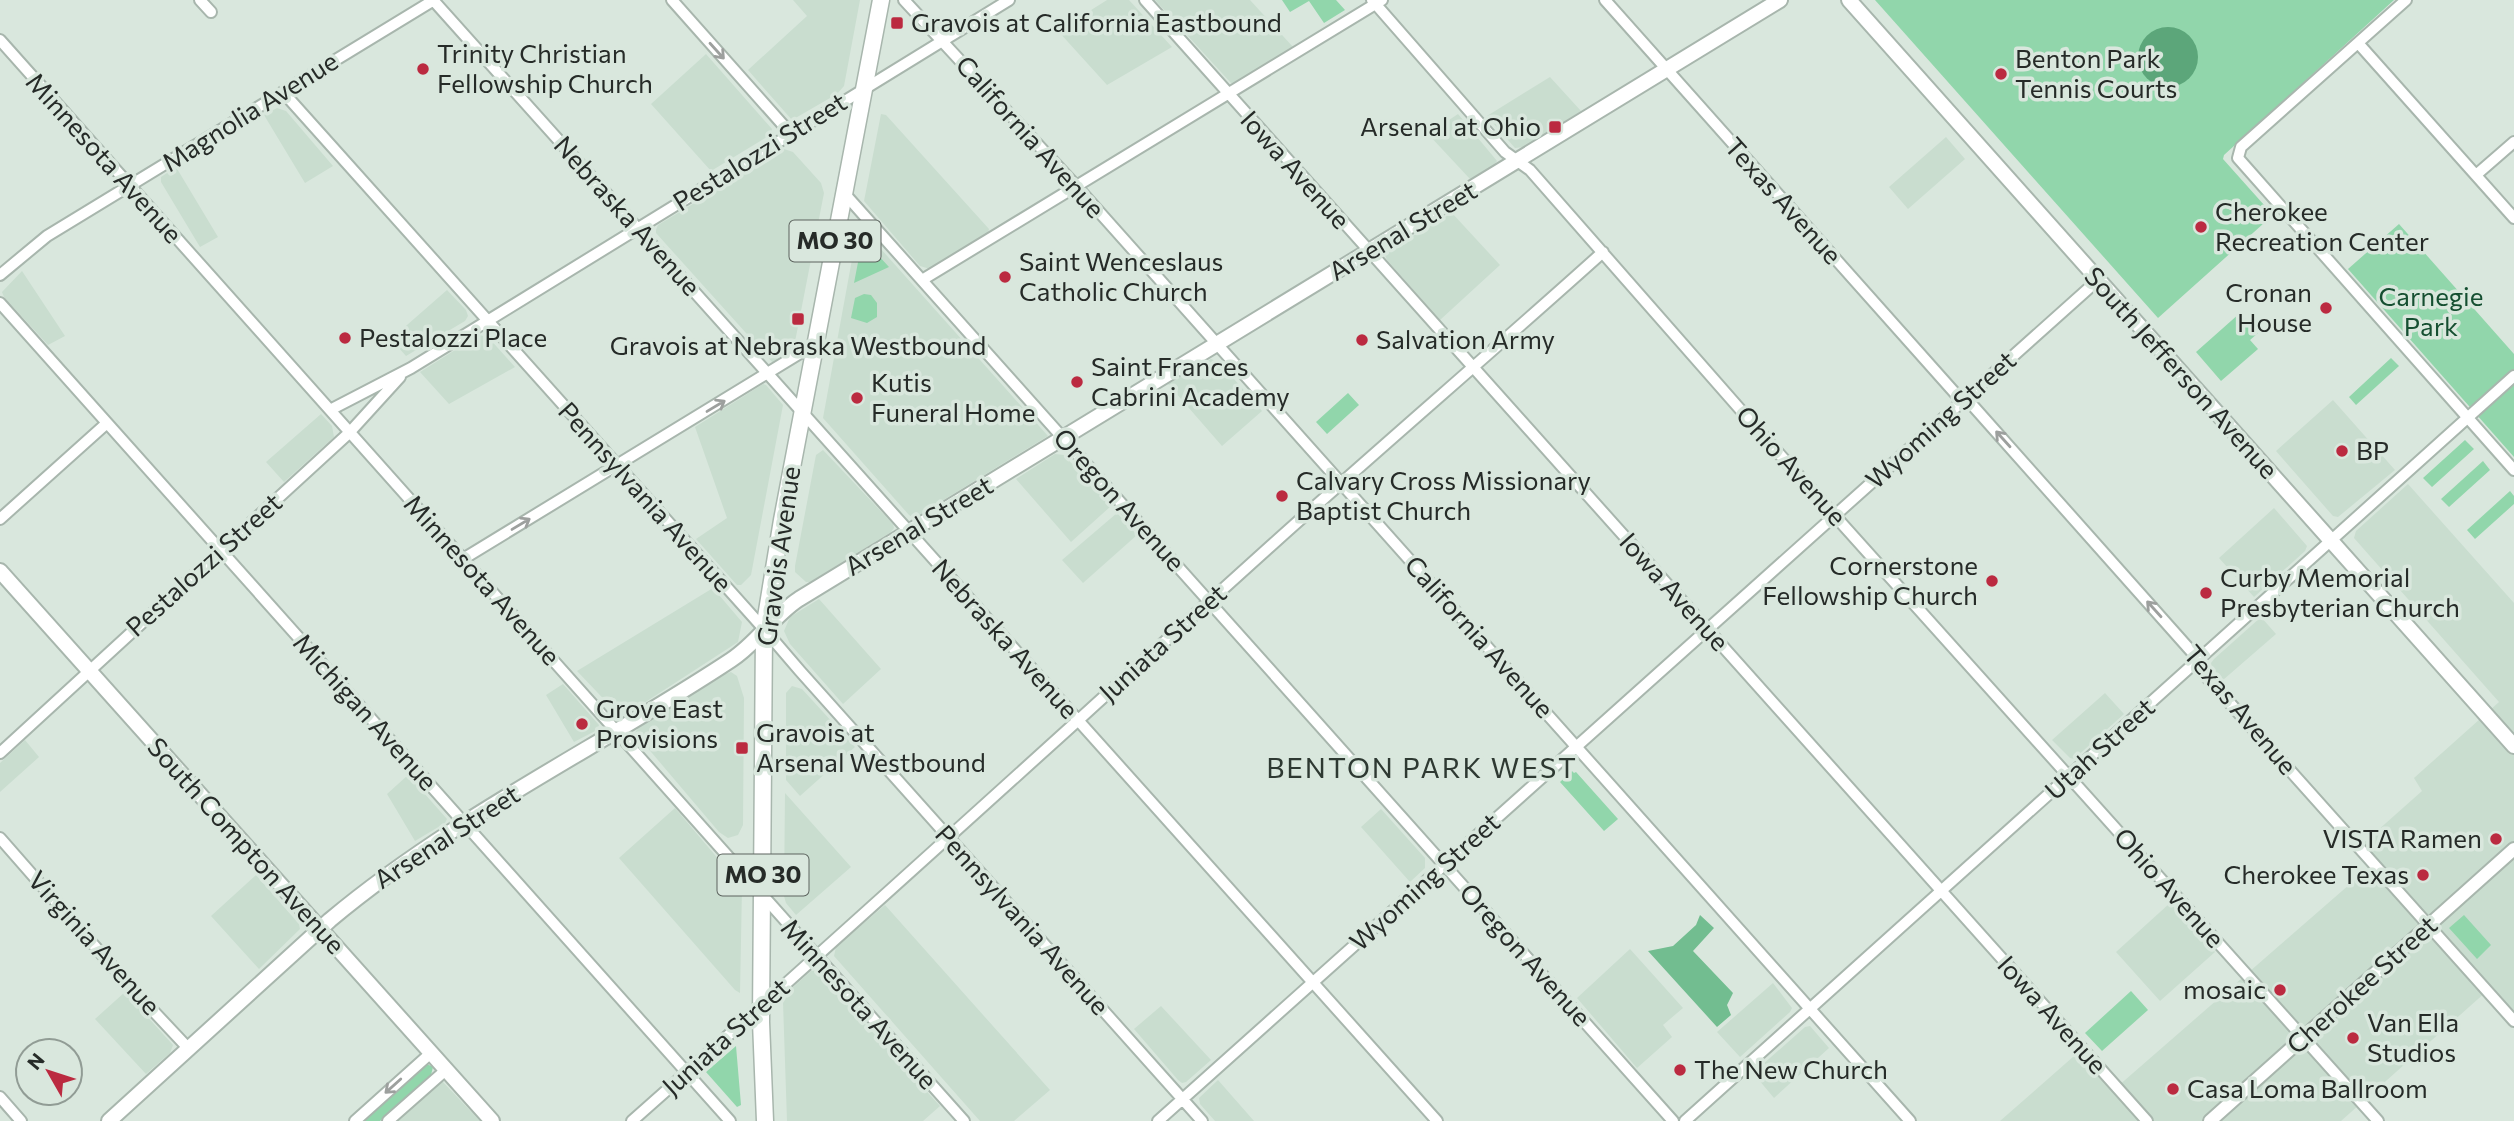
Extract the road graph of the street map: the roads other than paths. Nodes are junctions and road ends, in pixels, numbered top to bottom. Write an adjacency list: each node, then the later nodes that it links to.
1 (200, 0): 13 (street)
2 (434, 0): 19 (street, Magnolia Avenue); 29 (street, Nebraska Avenue)
3 (672, 0): 21 (street, one-way to 21)
4 (881, 0): 18 (main road, Gravois Avenue / MO 30)
5 (904, 0): 15 (street, California Avenue)
6 (1009, 0): 15 (street, Pestalozzi Street)
7 (1145, 0): 20 (street, Iowa Avenue)
8 (1605, 0): 17 (street, Texas Avenue)
9 (1780, 0): 17 (main road, Arsenal Street)
10 (1849, 0): 34 (main road, South Jefferson Avenue)
11 (2406, 0): 16 (street)
12 (1376, 1): 20 (street); 23 (street, Ohio Avenue)
13 (211, 12)
14 (0, 40): 25 (street, Minnesota Avenue)
15 (942, 41): 18 (street, Pestalozzi Street); 26 (street, California Avenue)
16 (2358, 43): 24 (street); 46 (street)
17 (1667, 70): 23 (main road, Arsenal Street); 43 (street, Texas Avenue)
18 (864, 89): 21 (street, Pestalozzi Street); 27 (main road, Gravois Avenue / MO 30)
19 (283, 92): 25 (street, Magnolia Avenue); 36 (street, Pennsylvania Avenue)
20 (1228, 95): 26 (street); 30 (street, Iowa Avenue)
21 (791, 134): 29 (street, Pestalozzi Street)
22 (2514, 142): 24 (street)
23 (1517, 161): 30 (main road, Arsenal Street); 31 (street, Ohio Avenue)
24 (2476, 175): 28 (street)
25 (131, 186): 32 (street, Magnolia Avenue); 44 (street, Minnesota Avenue)
26 (1077, 187): 33 (street); 38 (street, California Avenue)
27 (844, 193): 33 (street, Oregon Avenue); 37 (main road, Gravois Avenue / MO 30)
28 (2514, 218)
29 (638, 228): 36 (street, Pestalozzi Street); 41 (street, Nebraska Avenue)
30 (1368, 252): 38 (main road, Arsenal Street); 39 (street, Iowa Avenue)
31 (1603, 252): 39 (street, Juniata Street); 53 (street, Ohio Avenue)
32 (0, 275)
33 (922, 280): 49 (street, Oregon Avenue)
34 (2098, 280): 43 (street, Wyoming Street); 56 (main road, South Jefferson Avenue)
35 (0, 303): 47 (street, Michigan Avenue)
36 (487, 321): 40 (street, Pestalozzi Street); 50 (street, Pennsylvania Avenue)
37 (815, 344): 41 (street); 45 (main road, Gravois Avenue / MO 30)
38 (1216, 345): 49 (main road, Arsenal Street); 52 (street, California Avenue)
39 (1472, 368): 52 (street, Juniata Street); 62 (street, Iowa Avenue)
40 (404, 372): 44 (street, Pestalozzi Street); 48 (street, Pestalozzi Street)
41 (769, 373): 45 (street, Nebraska Avenue); 50 (street, one-way to 41)
42 (2514, 376): 46 (street, Utah Street)
43 (1964, 399): 53 (street, Wyoming Street); 63 (street, Texas Avenue, one-way to 43)
44 (330, 410): 48 (street, Minnesota Avenue)
45 (803, 411): 55 (street, Nebraska Avenue); 61 (main road, Gravois Avenue / MO 30)
46 (2468, 418): 51 (street); 56 (street, Utah Street)
47 (107, 423): 54 (street); 57 (street, Michigan Avenue)
48 (349, 433): 57 (street, Pestalozzi Street); 58 (street, Minnesota Avenue)
49 (1064, 438): 55 (main road, Arsenal Street); 60 (street, Oregon Avenue)
50 (618, 467): 58 (street, one-way to 50); 61 (street, Pennsylvania Avenue)
51 (2514, 470)
52 (1341, 484): 60 (street, Juniata Street); 68 (street, California Avenue)
53 (1835, 515): 62 (street, Wyoming Street); 70 (street, Ohio Avenue)
54 (0, 519)
55 (910, 532): 61 (main road, Arsenal Street); 65 (street, Nebraska Avenue)
56 (2330, 541): 63 (street, Utah Street); 67 (main road, South Jefferson Avenue)
57 (221, 550): 64 (street, Pestalozzi Street); 71 (street, Michigan Avenue)
58 (463, 559): 66 (street, Minnesota Avenue)
59 (0, 571): 64 (main road, South Compton Avenue)
60 (1210, 602): 65 (street, Juniata Street); 75 (street, Oregon Avenue)
61 (764, 629): 66 (main road, Arsenal Street); 73 (street, Pennsylvania Avenue); 77 (main road, Gravois Avenue / MO 30)
62 (1707, 629): 68 (street, Wyoming Street); 76 (street, Iowa Avenue)
63 (2199, 660): 70 (street, Utah Street); 78 (street, Texas Avenue)
64 (88, 670): 69 (street, Pestalozzi Street); 79 (main road, South Compton Avenue)
65 (1078, 720): 73 (street, Juniata Street); 81 (street, Nebraska Avenue)
66 (617, 729): 71 (main road, Arsenal Street); 77 (street, Minnesota Avenue)
67 (2514, 746)
68 (1576, 747): 75 (street, Wyoming Street); 83 (street, California Avenue)
69 (0, 753)
70 (2069, 777): 76 (street, Utah Street); 85 (street, Ohio Avenue)
71 (464, 822): 79 (main road, Arsenal Street); 89 (street, Michigan Avenue)
72 (0, 838): 86 (street, Virginia Avenue)
73 (950, 839): 80 (street, Juniata Street); 91 (street, Pennsylvania Avenue)
74 (2514, 849): 78 (street, Cherokee Street)
75 (1444, 865): 81 (street, Wyoming Street); 104 (street, Oregon Avenue)
76 (1941, 891): 83 (street, Utah Street); 107 (street, Iowa Avenue)
77 (762, 894): 80 (street, Minnesota Avenue); 82 (main road, Gravois Avenue / MO 30)
78 (2428, 926): 84 (street, Texas Avenue); 85 (street, Cherokee Street)
79 (319, 929): 86 (main road, Arsenal Street); 87 (main road, South Compton Avenue)
80 (817, 956): 82 (street, Juniata Street); 100 (street, Minnesota Avenue)
81 (1313, 982): 91 (street, Wyoming Street); 103 (street, Nebraska Avenue)
82 (761, 1005): 89 (street, Juniata Street); 99 (main road, Gravois Avenue / MO 30)
83 (1811, 1009): 105 (street, Utah Street); 106 (street, California Avenue)
84 (2514, 1021)
85 (2303, 1038): 108 (street, Cherokee Street); 109 (street, Ohio Avenue)
86 (188, 1048): 93 (main road, Arsenal Street)
87 (432, 1052): 88 (main road, South Compton Avenue); 94 (street, one-way to 94)
88 (447, 1069): 95 (street); 96 (main road, South Compton Avenue)
89 (687, 1073): 97 (street, Juniata Street); 98 (street, Michigan Avenue)
90 (0, 1097): 92 (street)
91 (1182, 1099): 101 (street, Wyoming Street); 102 (street, Pennsylvania Avenue)
92 (21, 1121)
93 (109, 1121)
94 (355, 1121)
95 (388, 1121)
96 (492, 1121)
97 (632, 1121)
98 (730, 1121)
99 (765, 1121)
100 (964, 1121)
101 (1158, 1121)
102 (1202, 1121)
103 (1437, 1121)
104 (1673, 1121)
105 (1685, 1121)
106 (1910, 1121)
107 (2147, 1121)
108 (2210, 1121)
109 (2378, 1121)

